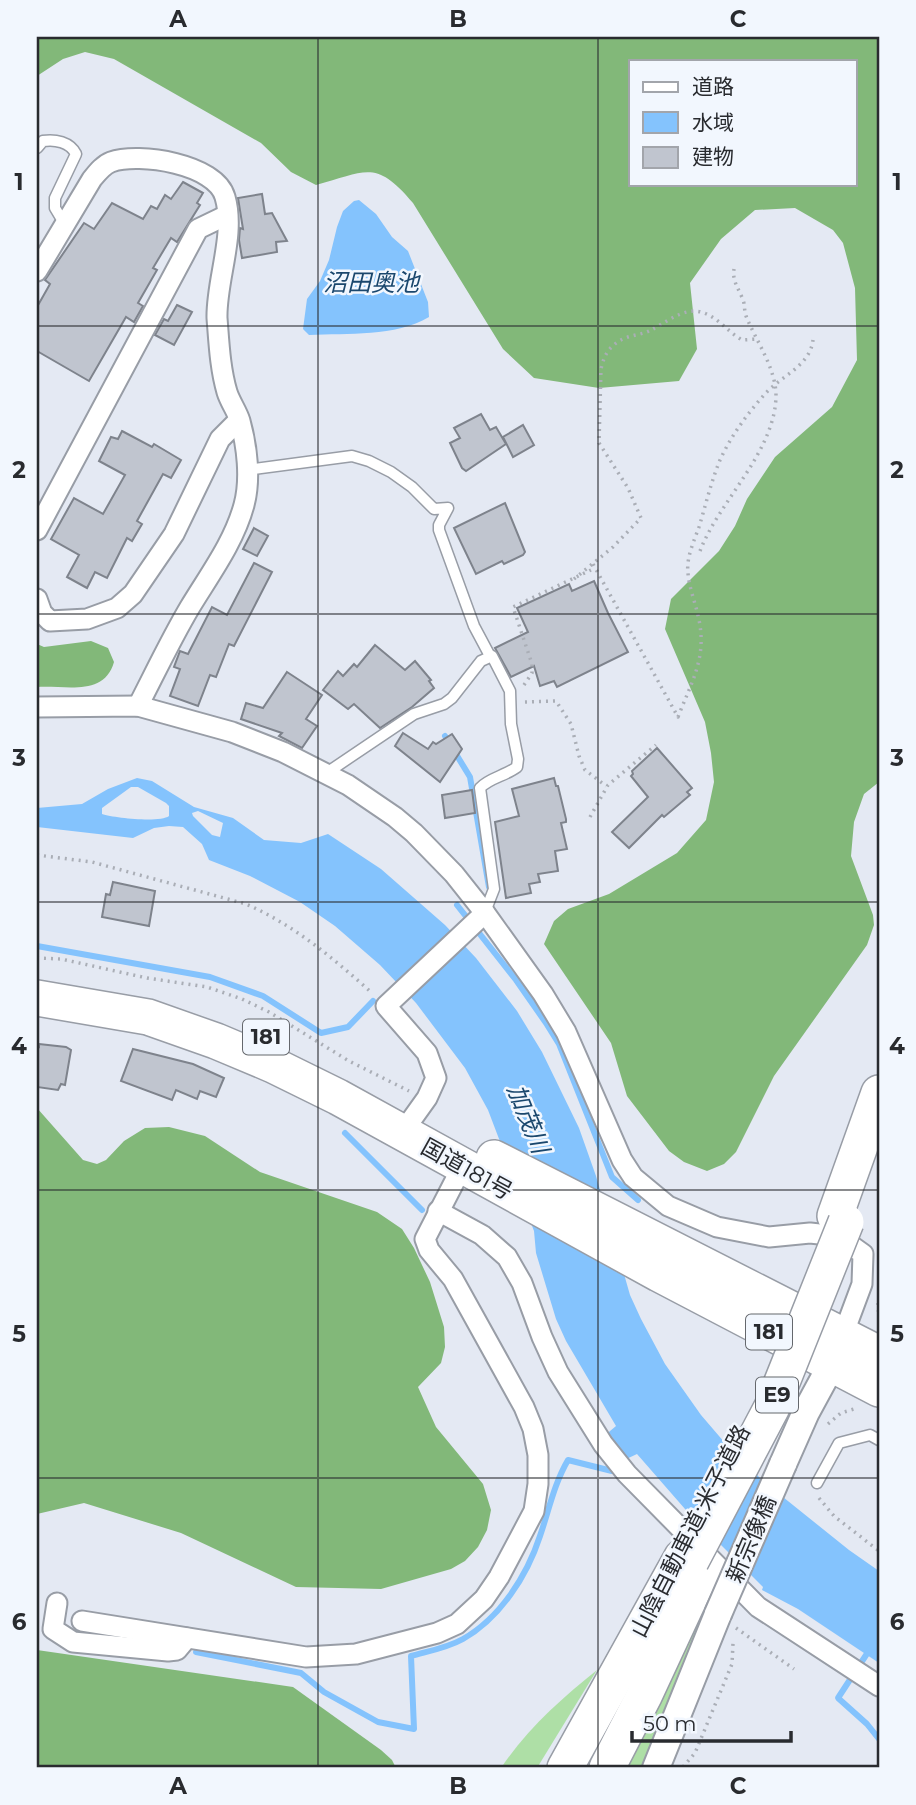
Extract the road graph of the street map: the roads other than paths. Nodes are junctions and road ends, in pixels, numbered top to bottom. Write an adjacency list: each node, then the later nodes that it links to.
1 (37, 148): 3 (lane)
2 (228, 215): 3 (street); 5 (street); 7 (street)
3 (64, 223): 4 (street)
4 (37, 271)
5 (239, 420): 6 (street); 8 (street)
6 (247, 470): 9 (lane); 10 (street)
7 (37, 530)
8 (37, 599)
9 (490, 656): 12 (lane); 13 (lane)
10 (138, 706): 11 (street); 12 (street)
11 (37, 707)
12 (325, 774): 13 (street)
13 (480, 917): 17 (street); 22 (street)
14 (37, 974): 17 (highway, 国道181号 / 181)
15 (37, 998): 17 (highway, 国道181号 / 181)
16 (879, 1093): 21 (highway, 山陰自動車道;米子道路 / E9)
17 (411, 1115): 19 (highway, 国道181号 / 181)
18 (879, 1132): 21 (highway, 山陰自動車道;米子道路 / E9)
19 (470, 1163): 20 (street); 22 (highway, 国道181号 / 181)
20 (438, 1211): 30 (street); 31 (street)
21 (841, 1219): 27 (highway, 山陰自動車道;米子道路 / E9); 27 (highway, 山陰自動車道;米子道路 / E9, bridge)
22 (838, 1349): 23 (highway, 国道181号 / 181); 24 (highway, 国道181号 / 181); 35 (street, 新宗像橋, bridge)
23 (879, 1354)
24 (879, 1390)
25 (879, 1440): 26 (lane)
26 (817, 1483)
27 (692, 1562): 32 (highway, 山陰自動車道;米子道路 / E9); 33 (highway, 山陰自動車道;米子道路 / E9); 34 (highway)
28 (57, 1603): 30 (street)
29 (82, 1620): 30 (street)
30 (187, 1638)
31 (879, 1686)
32 (565, 1768)
33 (578, 1768)
34 (607, 1768)
35 (656, 1768)

